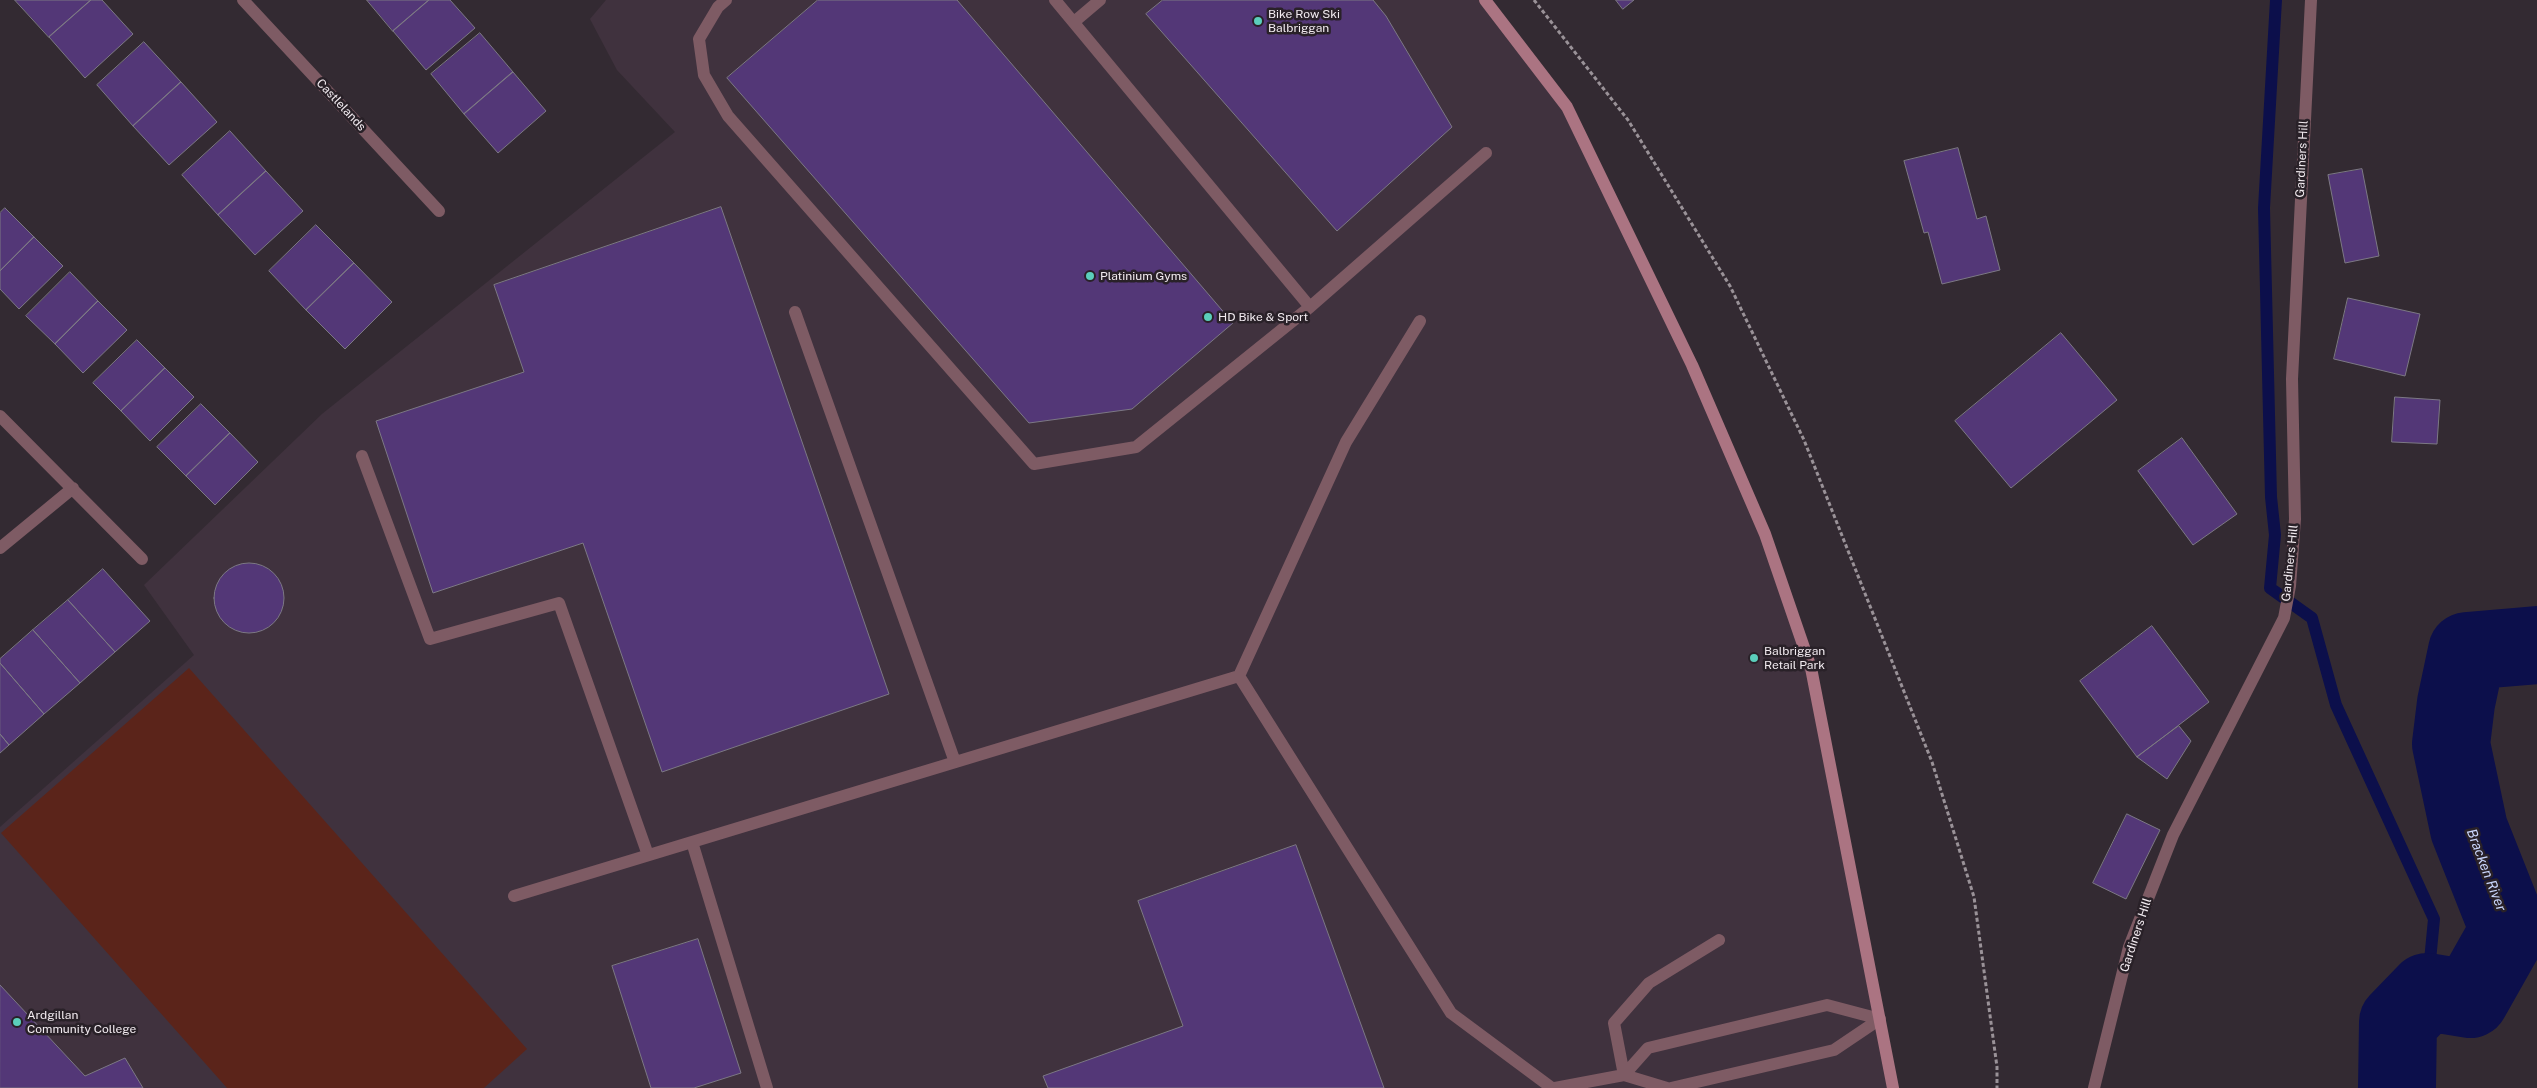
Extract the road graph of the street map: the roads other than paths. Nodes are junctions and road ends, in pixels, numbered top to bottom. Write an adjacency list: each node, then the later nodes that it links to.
1 (243, 0): 9 (street, Castlelands)
2 (726, 0): 10 (street)
3 (1055, 0): 7 (street)
4 (1100, 0): 7 (street)
5 (1486, 0): 24 (main road)
6 (2311, 0): 31 (street, Gardiners Hill)
7 (1074, 22): 10 (street)
8 (1486, 153): 10 (street)
9 (439, 210)
10 (1310, 306)
11 (795, 312): 19 (street)
12 (1420, 321): 18 (street)
13 (0, 416): 15 (street)
14 (362, 456): 21 (street)
15 (73, 488): 16 (street); 17 (street)
16 (0, 548)
17 (142, 559)
18 (1239, 676): 19 (street); 27 (street)
19 (955, 762): 20 (street)
20 (692, 842): 21 (street); 26 (street)
21 (648, 855): 22 (street)
22 (514, 896)
23 (1719, 940): 25 (street)
24 (1880, 1019): 25 (street); 29 (street); 30 (main road)
25 (1624, 1075): 27 (street); 28 (street)
26 (767, 1088)
27 (1554, 1088)
28 (1667, 1088)
29 (1671, 1088)
30 (1893, 1088)
31 (2094, 1088)

